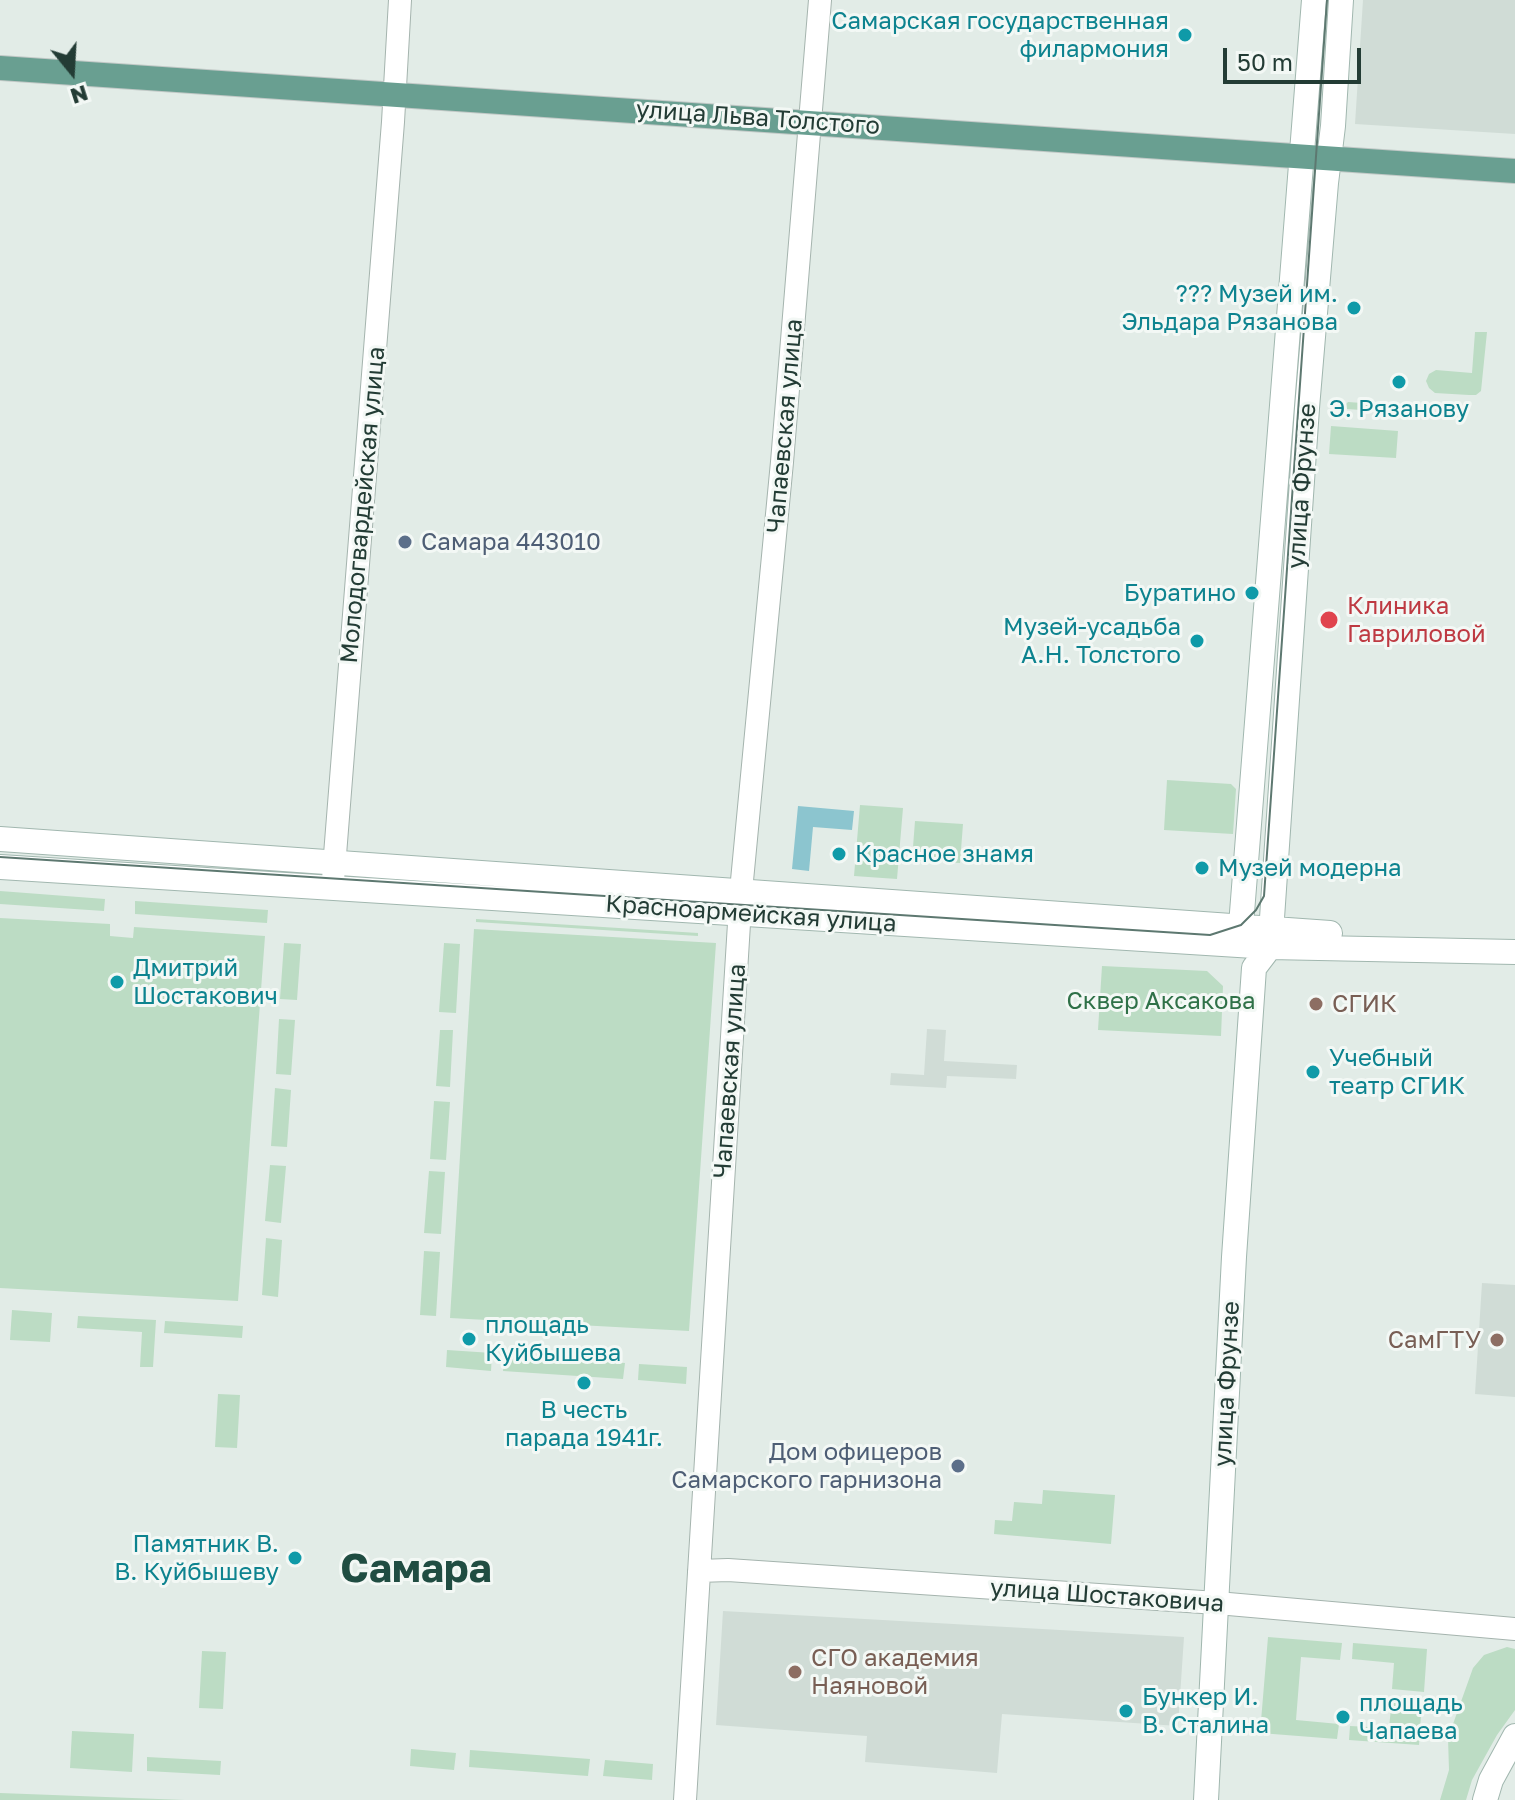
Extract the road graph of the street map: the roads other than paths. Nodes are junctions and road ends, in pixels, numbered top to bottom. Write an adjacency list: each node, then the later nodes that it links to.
1 (400, 0): 6 (street)
2 (820, 0): 7 (street, Чапаевская улица)
3 (1314, 0): 8 (main road, улица Фрунзе)
4 (1341, 0): 9 (main road, улица Фрунзе)
5 (0, 68): 6 (main road, улица Льва Толстого)
6 (394, 82): 7 (main road, улица Льва Толстого); 12 (street, Молодогвардейская улица)
7 (810, 124): 8 (main road, улица Льва Толстого); 15 (street, Чапаевская улица)
8 (1303, 156): 9 (main road, улица Льва Толстого); 16 (main road, улица Фрунзе)
9 (1329, 158): 10 (main road, улица Льва Толстого); 17 (main road, улица Фрунзе)
10 (1515, 171)
11 (0, 839): 12 (main road, Красноармейская улица)
12 (334, 863): 14 (street, Молодогвардейская улица); 15 (main road, Красноармейская улица)
13 (0, 867): 14 (main road, Красноармейская улица)
14 (332, 888): 15 (main road, Красноармейская улица)
15 (740, 902): 16 (main road, Красноармейская улица); 20 (street, Чапаевская улица)
16 (1240, 935): 17 (main road, Красноармейская улица); 19 (main road)
17 (1270, 937): 18 (main road); 19 (main road)
18 (1509, 951)
19 (1254, 968): 21 (main road, улица Фрунзе)
20 (699, 1571): 21 (street, улица Шостаковича); 24 (street, Чапаевская улица)
21 (1217, 1603): 22 (street, улица Шостаковича); 25 (main road, улица Фрунзе)
22 (1515, 1629)
23 (1515, 1736): 26 (main road)
24 (685, 1800)
25 (1206, 1800)
26 (1485, 1800)

